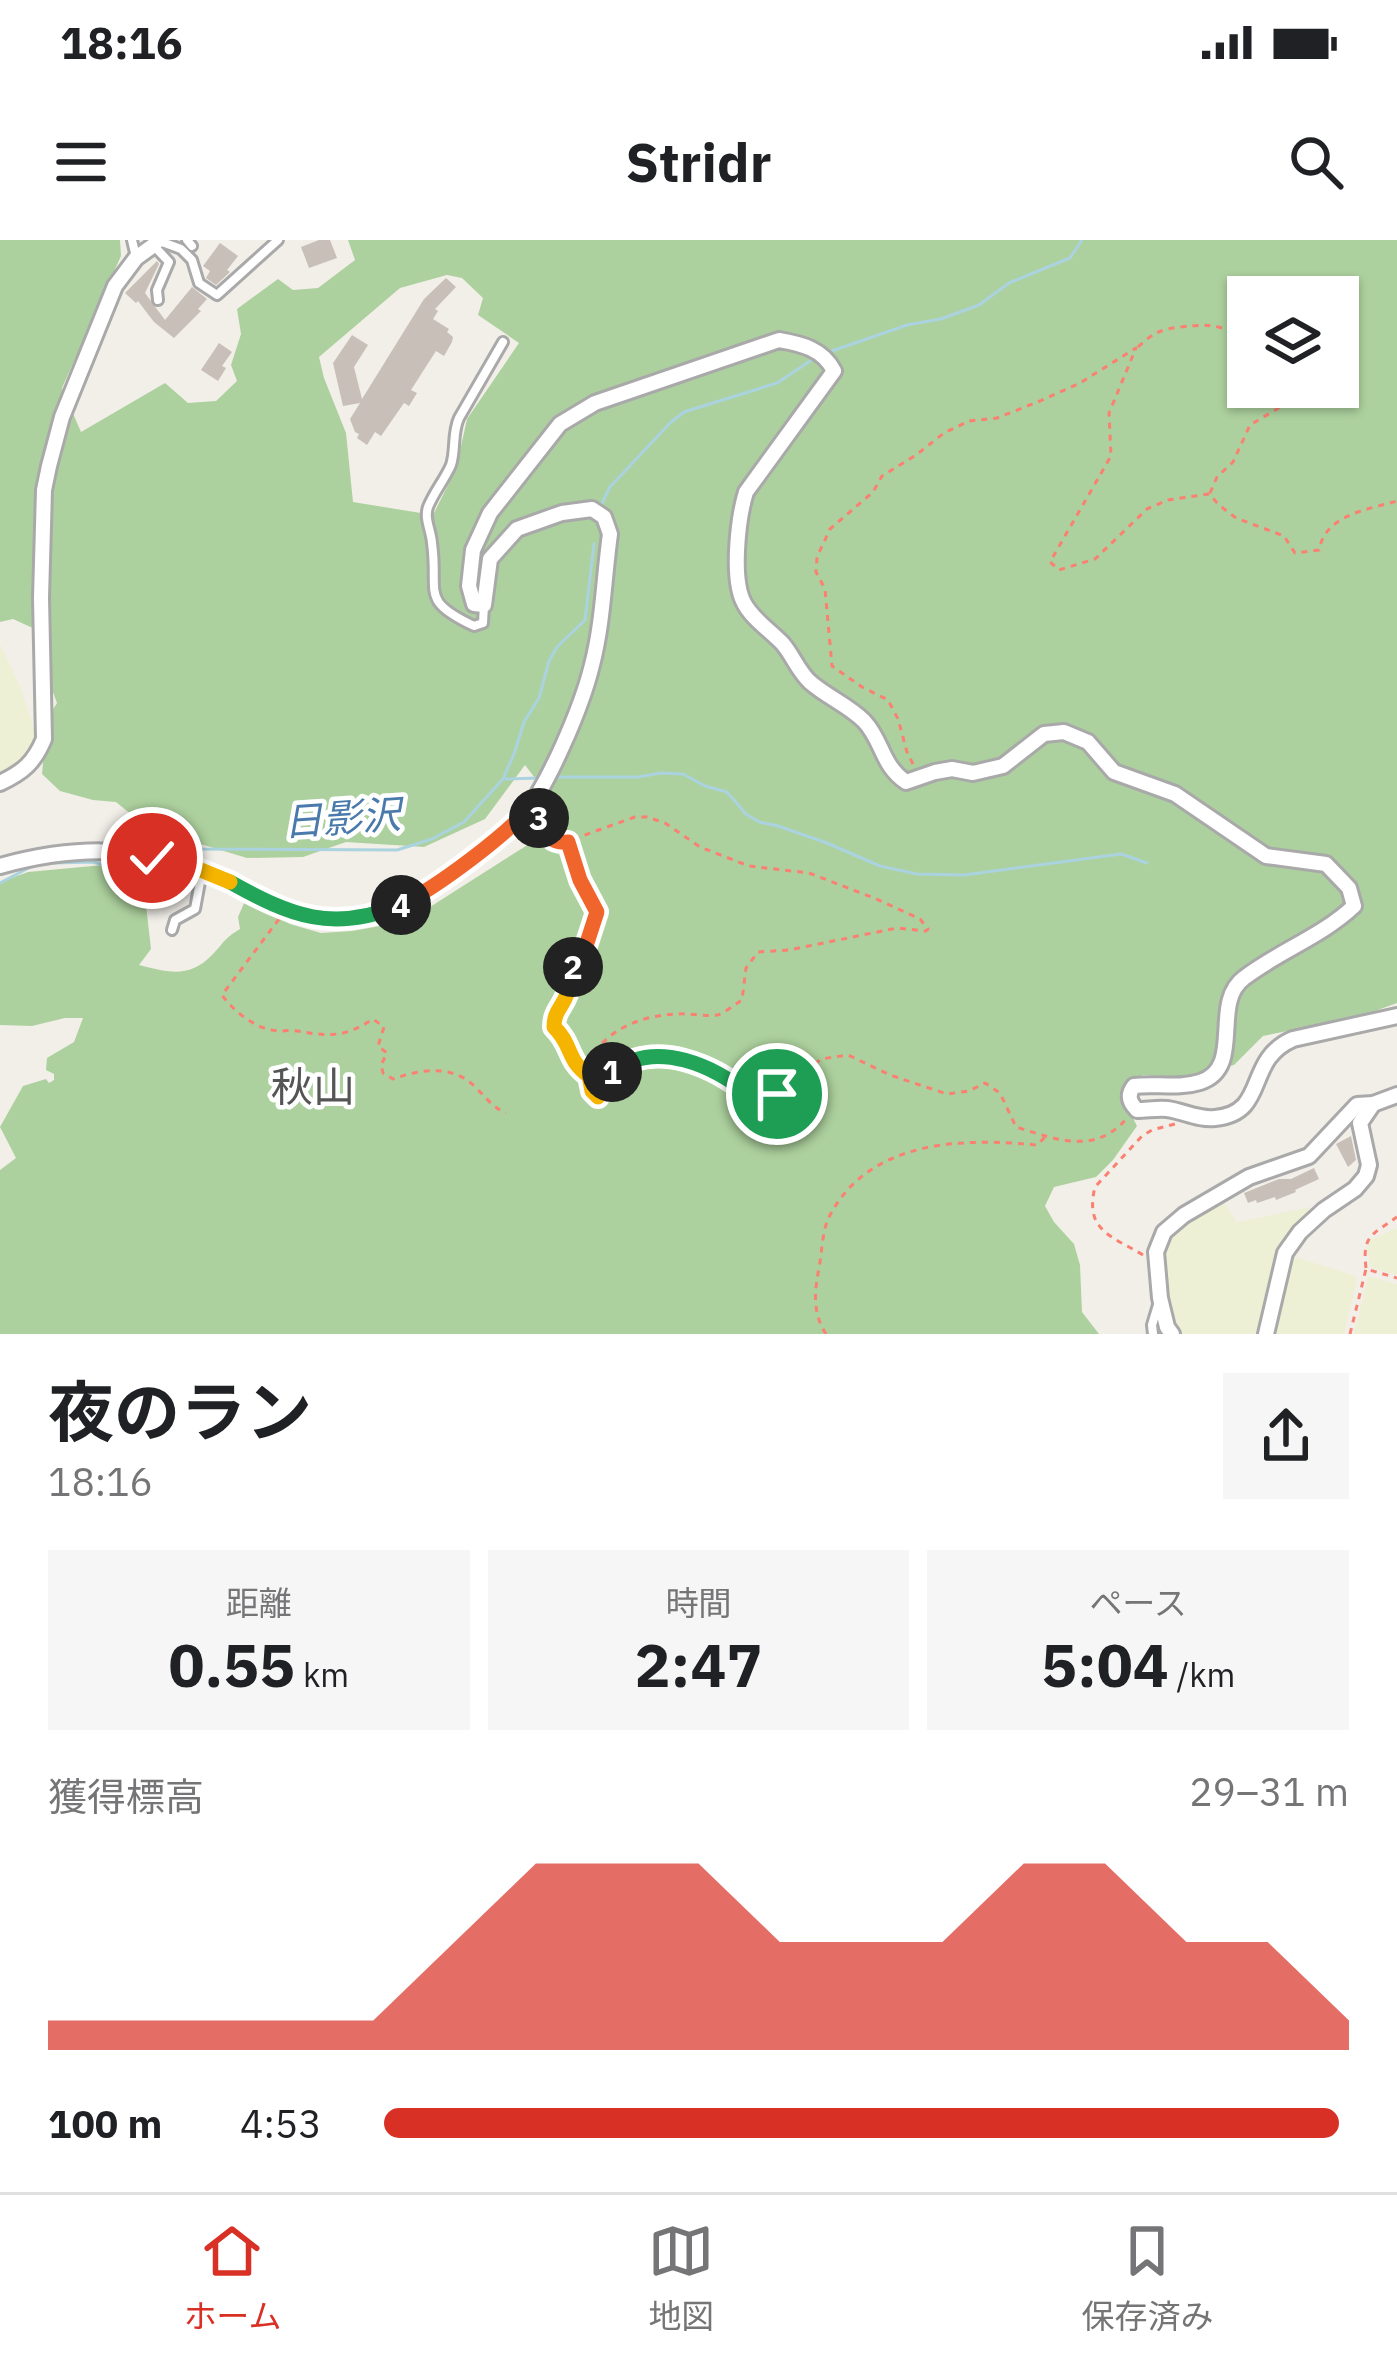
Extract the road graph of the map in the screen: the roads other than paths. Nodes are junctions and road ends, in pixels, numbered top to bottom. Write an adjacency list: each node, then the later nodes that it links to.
1 (132, 240): 4 (lane)
2 (278, 240): 3 (lane)
3 (156, 242): 4 (street); 5 (lane)
4 (136, 258): 8 (street)
5 (158, 300)
6 (503, 342): 7 (lane)
7 (484, 605): 10 (street); 12 (street)
8 (0, 783)
9 (0, 866): 10 (street)
10 (202, 869): 11 (lane)
11 (172, 931)
12 (1397, 1016)
13 (1397, 1095): 14 (street)
14 (1373, 1104): 15 (street); 18 (street)
15 (1160, 1298): 16 (lane); 17 (street)
16 (1153, 1334)
17 (1172, 1334)
18 (1266, 1334)

